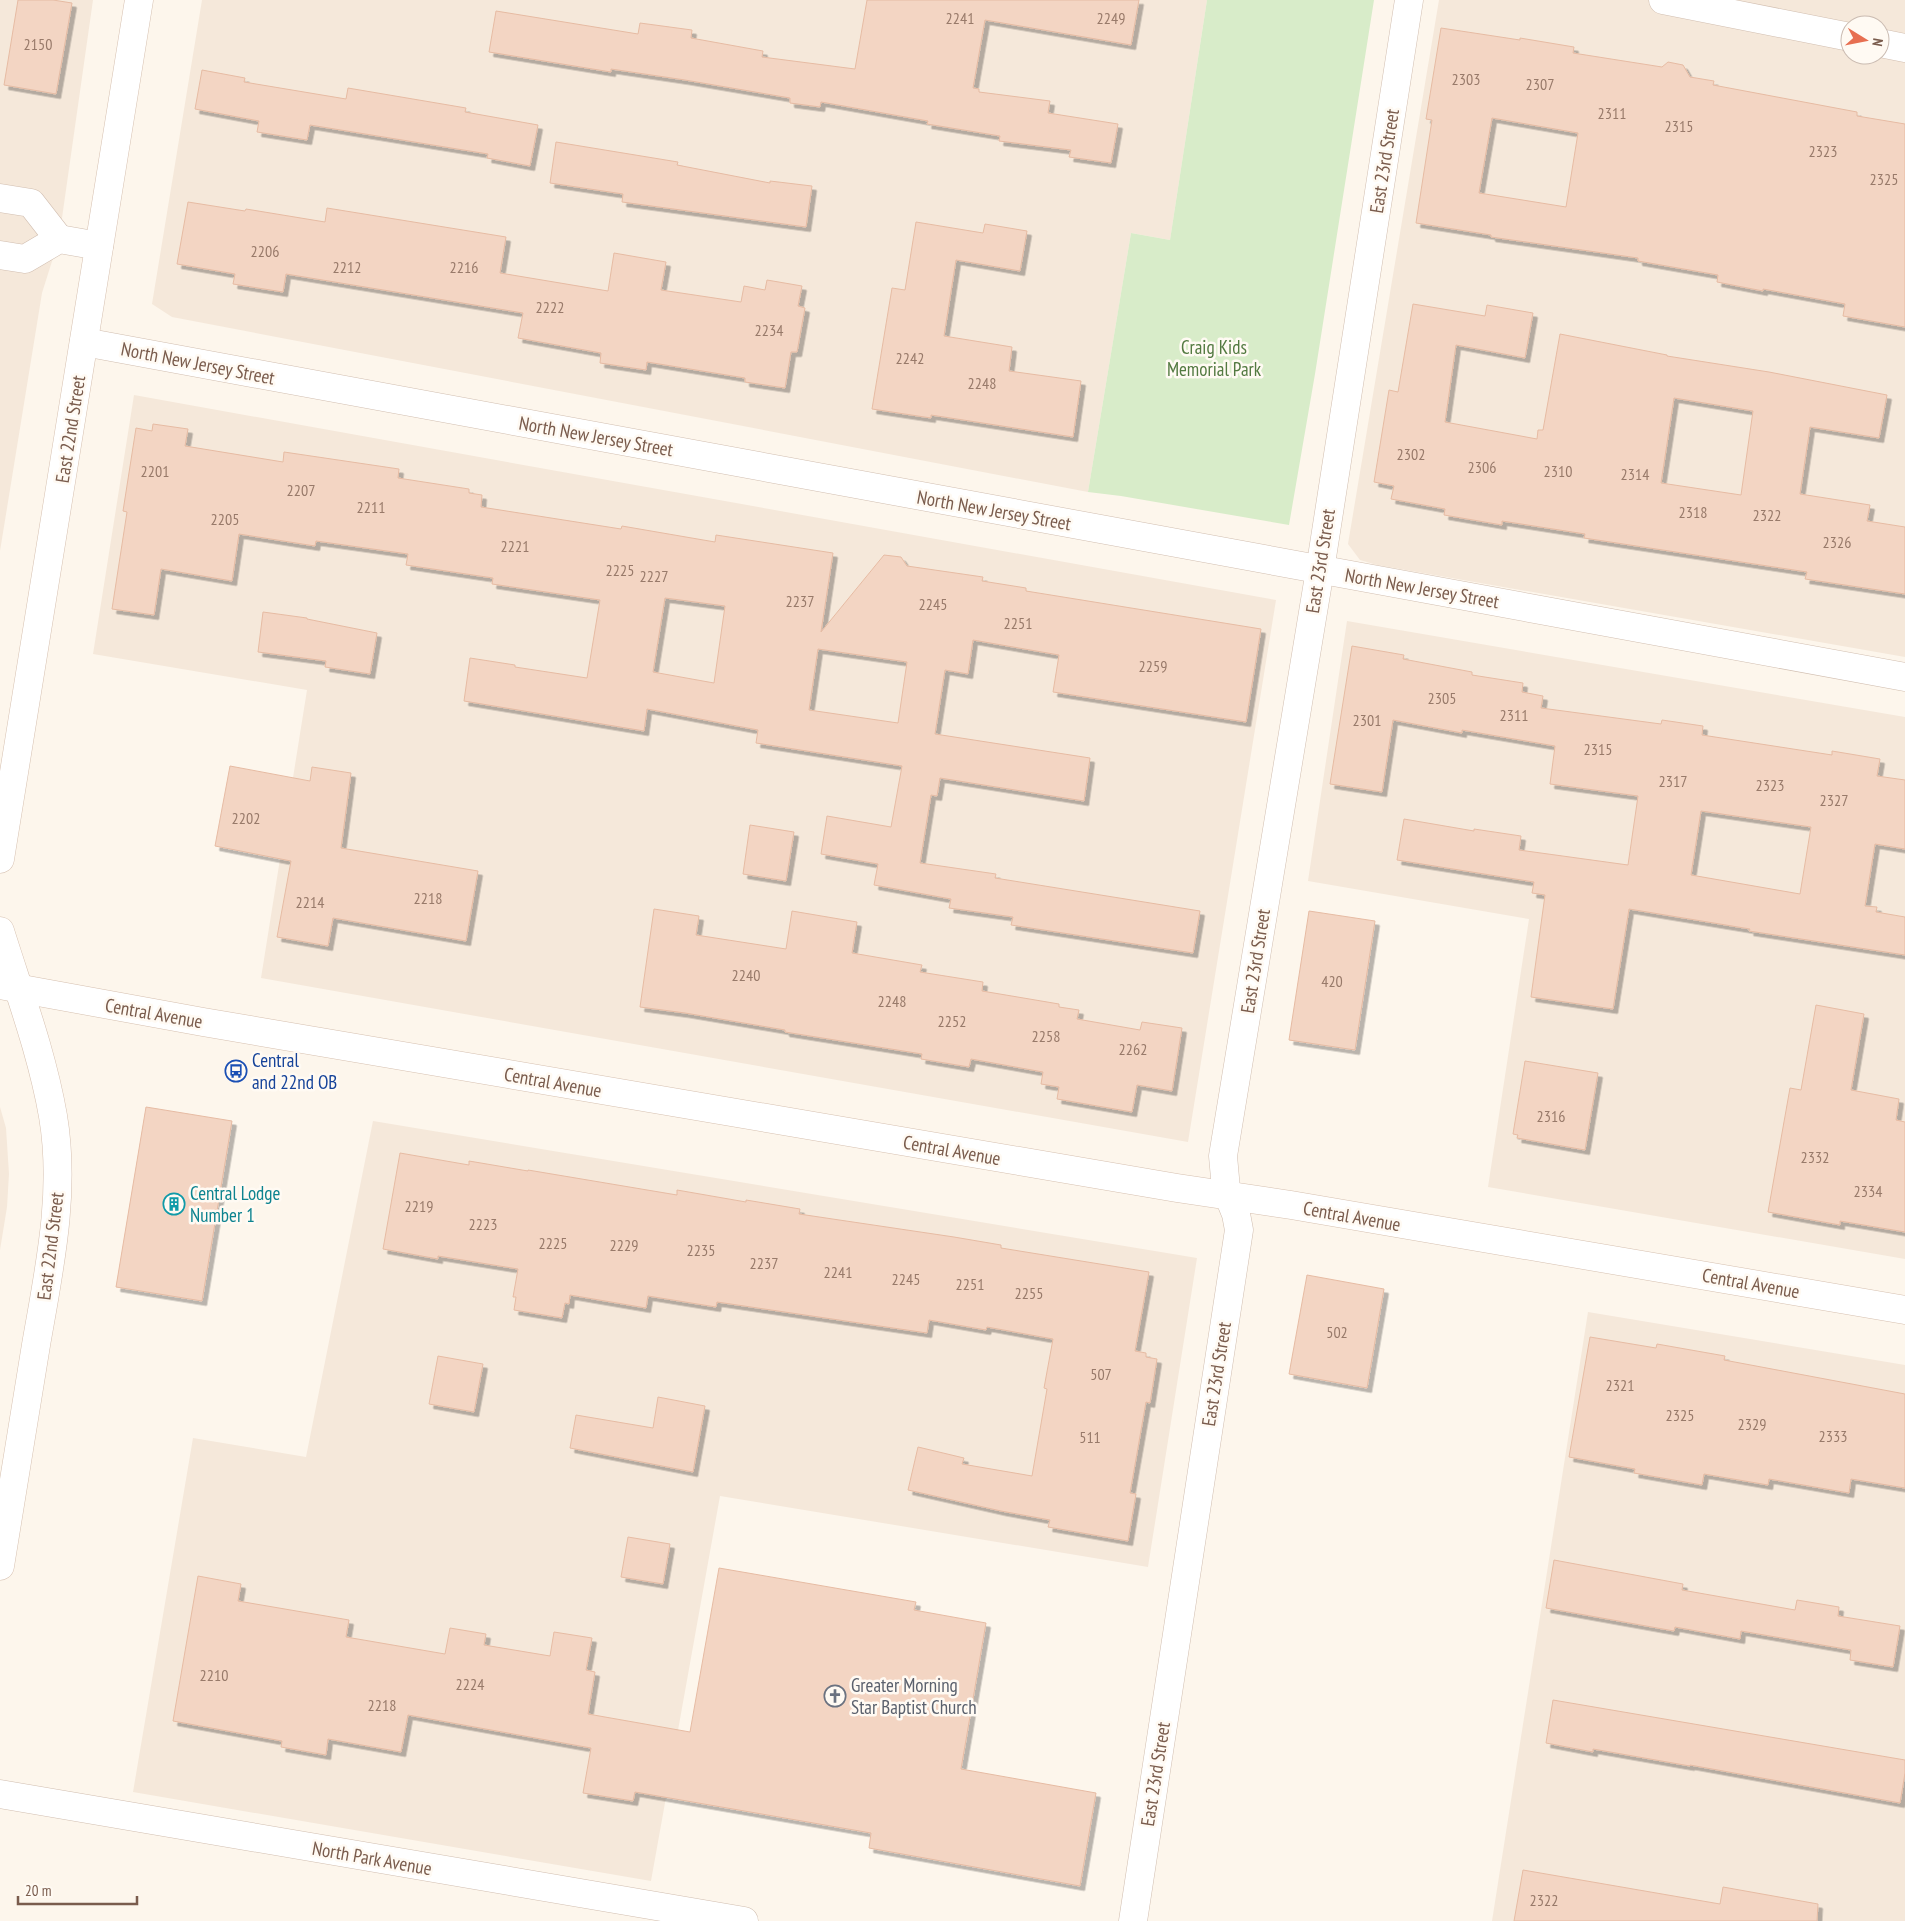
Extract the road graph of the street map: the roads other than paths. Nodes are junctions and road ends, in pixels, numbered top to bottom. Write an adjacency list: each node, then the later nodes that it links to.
1 (139, 0): 9 (street, East 22nd Street)
2 (1409, 0): 12 (street, East 23rd Street)
3 (1663, 0): 4 (street)
4 (1840, 35)
5 (1890, 45): 6 (street)
6 (1905, 48)
7 (0, 198): 8 (street)
8 (59, 239): 9 (street); 10 (street)
9 (99, 246): 11 (street, East 22nd Street)
10 (0, 255)
11 (84, 342): 12 (street, North New Jersey Street); 14 (street, East 22nd Street)
12 (1320, 570): 13 (street, North New Jersey Street); 17 (street, East 23rd Street)
13 (1905, 677)
14 (0, 859)
15 (0, 931): 16 (street, East 22nd Street)
16 (10, 986): 17 (street, Central Avenue); 19 (street, East 22nd Street)
17 (1229, 1196): 18 (street, Central Avenue); 22 (street, East 23rd Street)
18 (1905, 1310)
19 (0, 1566)
20 (0, 1794): 21 (street, North Park Avenue)
21 (744, 1921)
22 (1133, 1921)

